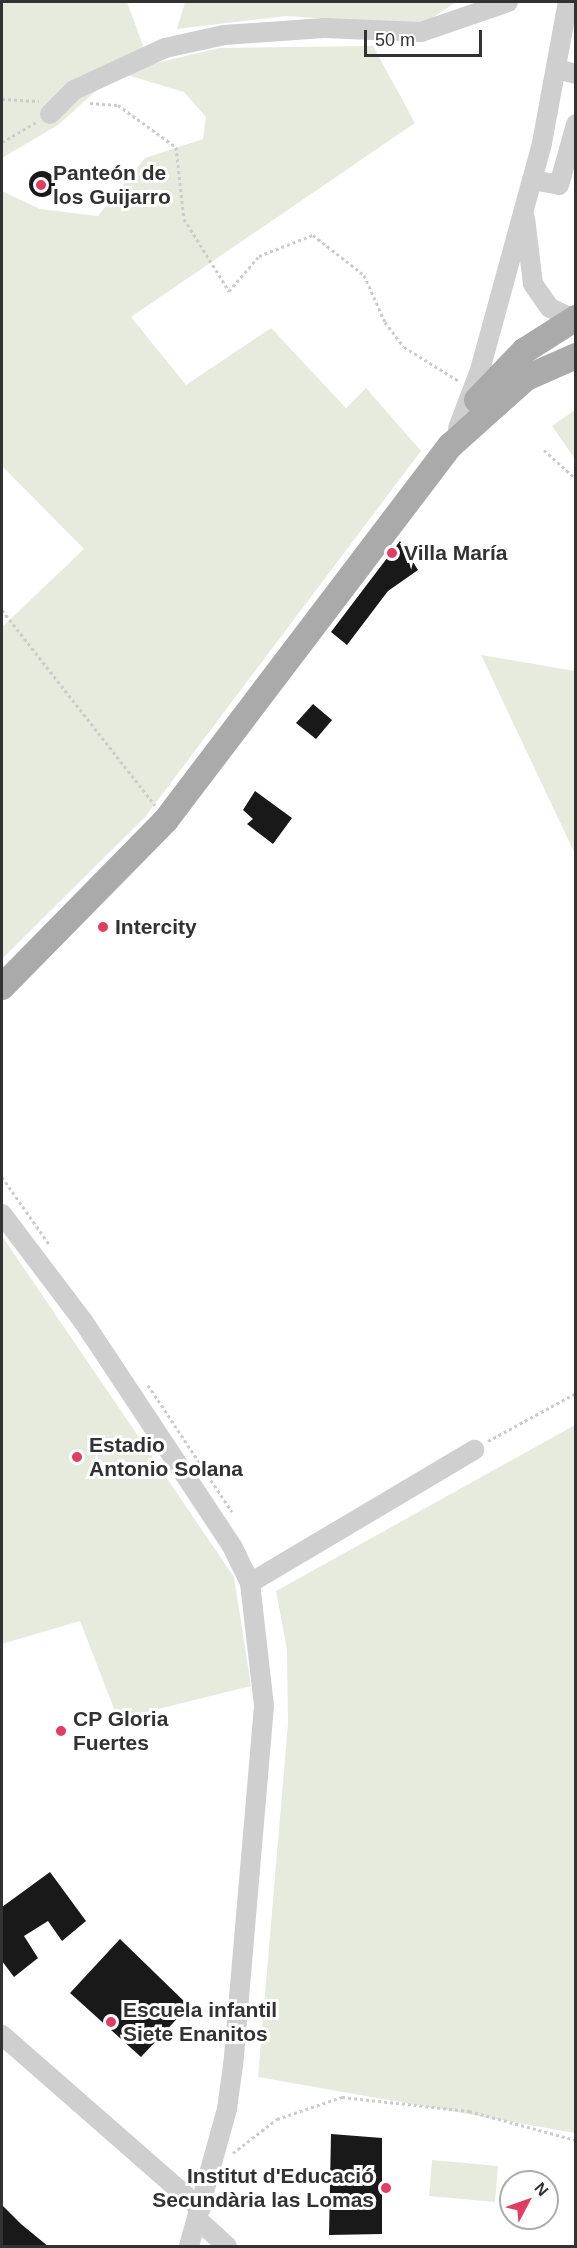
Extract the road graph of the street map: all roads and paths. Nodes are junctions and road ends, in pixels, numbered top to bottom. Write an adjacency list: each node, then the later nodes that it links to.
1 (508, 2): 5 (street)
2 (569, 10): 3 (street)
3 (566, 71): 8 (street)
4 (2, 99): 5 (path)
5 (56, 108): 7 (path); 12 (path)
6 (576, 124): 8 (street)
7 (2, 142)
8 (532, 180): 9 (street)
9 (525, 208): 10 (street); 12 (street)
10 (575, 319): 13 (main road)
11 (576, 356): 13 (main road)
12 (472, 390): 13 (street)
13 (454, 437): 17 (main road)
14 (544, 450): 15 (path)
15 (576, 479)
16 (2, 610): 18 (path)
17 (268, 691): 18 (main road); 20 (main road)
18 (166, 820): 19 (main road)
19 (2, 987)
20 (2, 1003)
21 (2, 1214): 26 (street)
22 (576, 1393): 24 (path)
23 (182, 1432): 25 (path)
24 (474, 1449): 26 (street)
25 (234, 1515)
26 (250, 1584): 30 (street)
27 (2, 2035): 30 (street)
28 (576, 2140): 29 (path)
29 (229, 2156)
30 (200, 2215): 31 (street); 32 (street)
31 (189, 2247)
32 (227, 2247)

